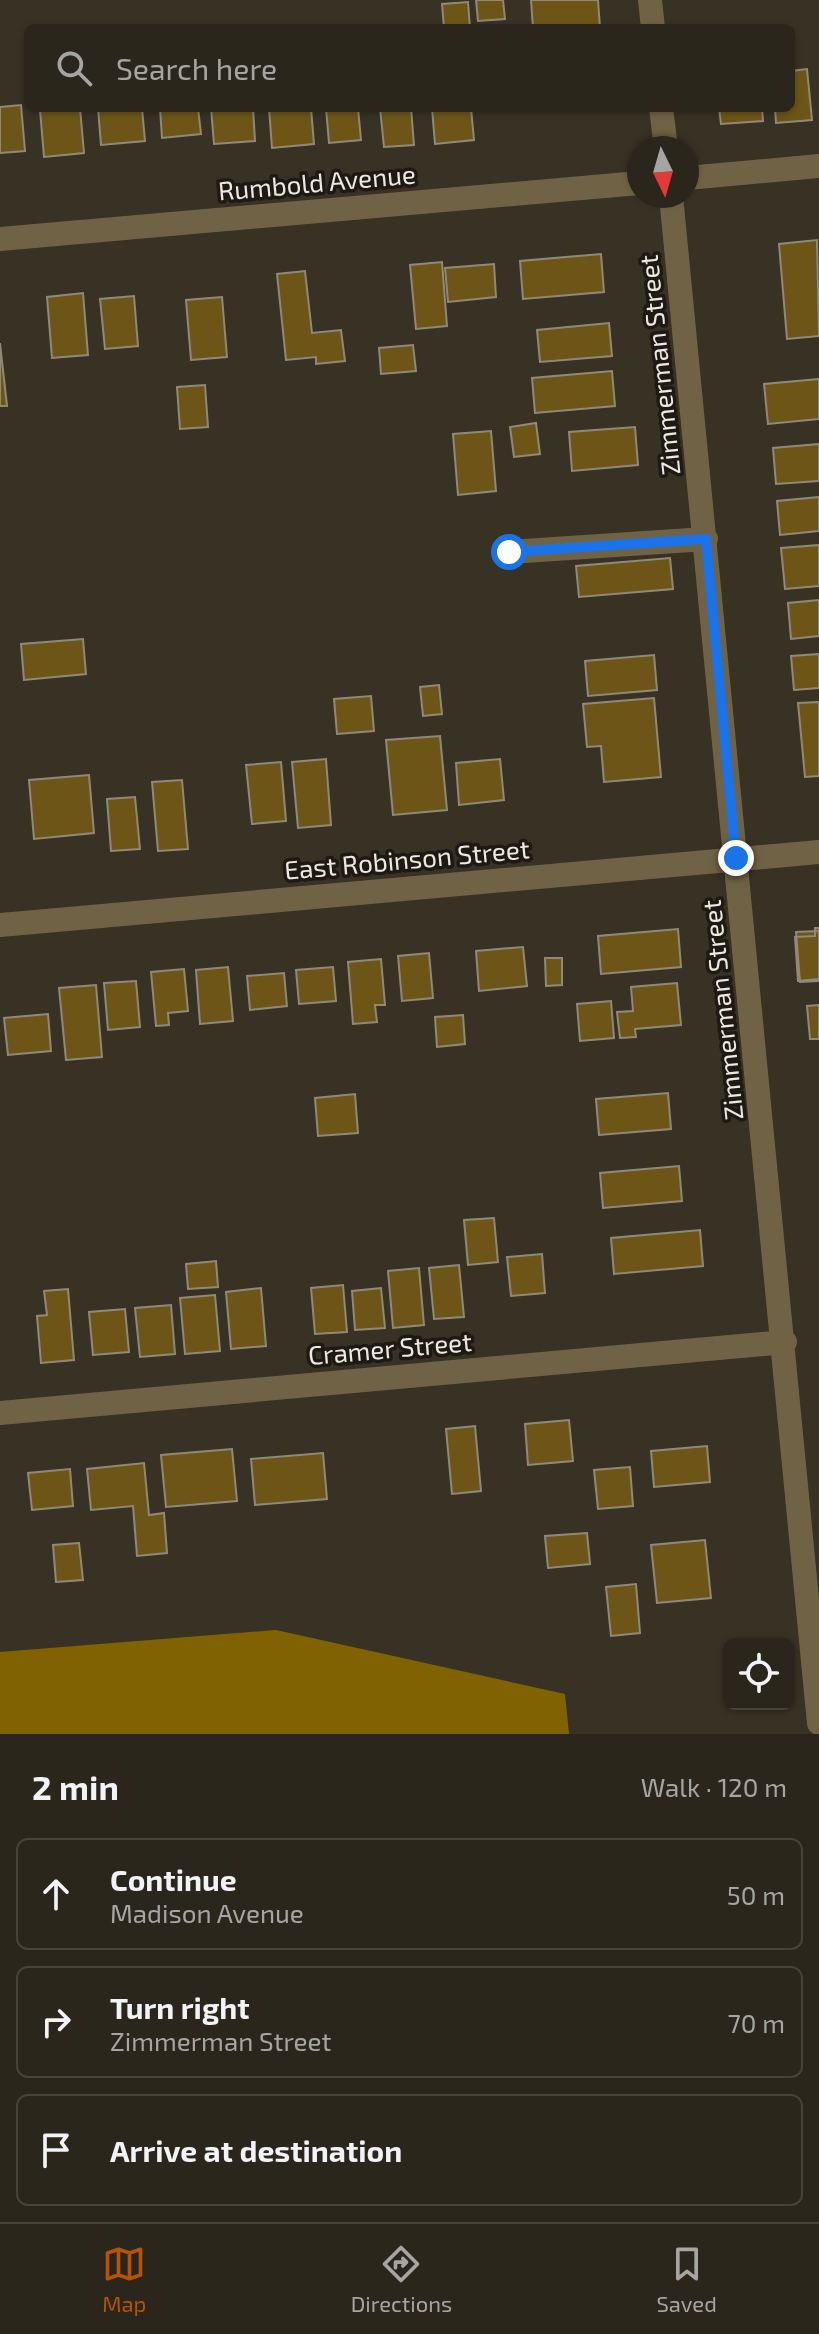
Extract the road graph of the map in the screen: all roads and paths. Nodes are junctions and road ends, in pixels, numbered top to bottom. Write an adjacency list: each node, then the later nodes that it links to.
1 (650, 0): 2 (street)
2 (653, 24)
3 (662, 112): 4 (street)
4 (664, 136)
5 (819, 166): 6 (street)
6 (699, 177)
7 (627, 184): 9 (street, Rumbold Avenue)
8 (672, 208): 10 (street, Zimmerman Street)
9 (0, 239)
10 (706, 539): 11 (street); 13 (street, Zimmerman Street)
11 (509, 552)
12 (819, 852): 13 (street, East Robinson Street)
13 (736, 858): 14 (street, East Robinson Street); 15 (street, Zimmerman Street)
14 (0, 925)
15 (785, 1342): 16 (street, Cramer Street); 17 (street, Zimmerman Street)
16 (0, 1413)
17 (814, 1602): 18 (street, Zimmerman Street)
18 (819, 1723)

